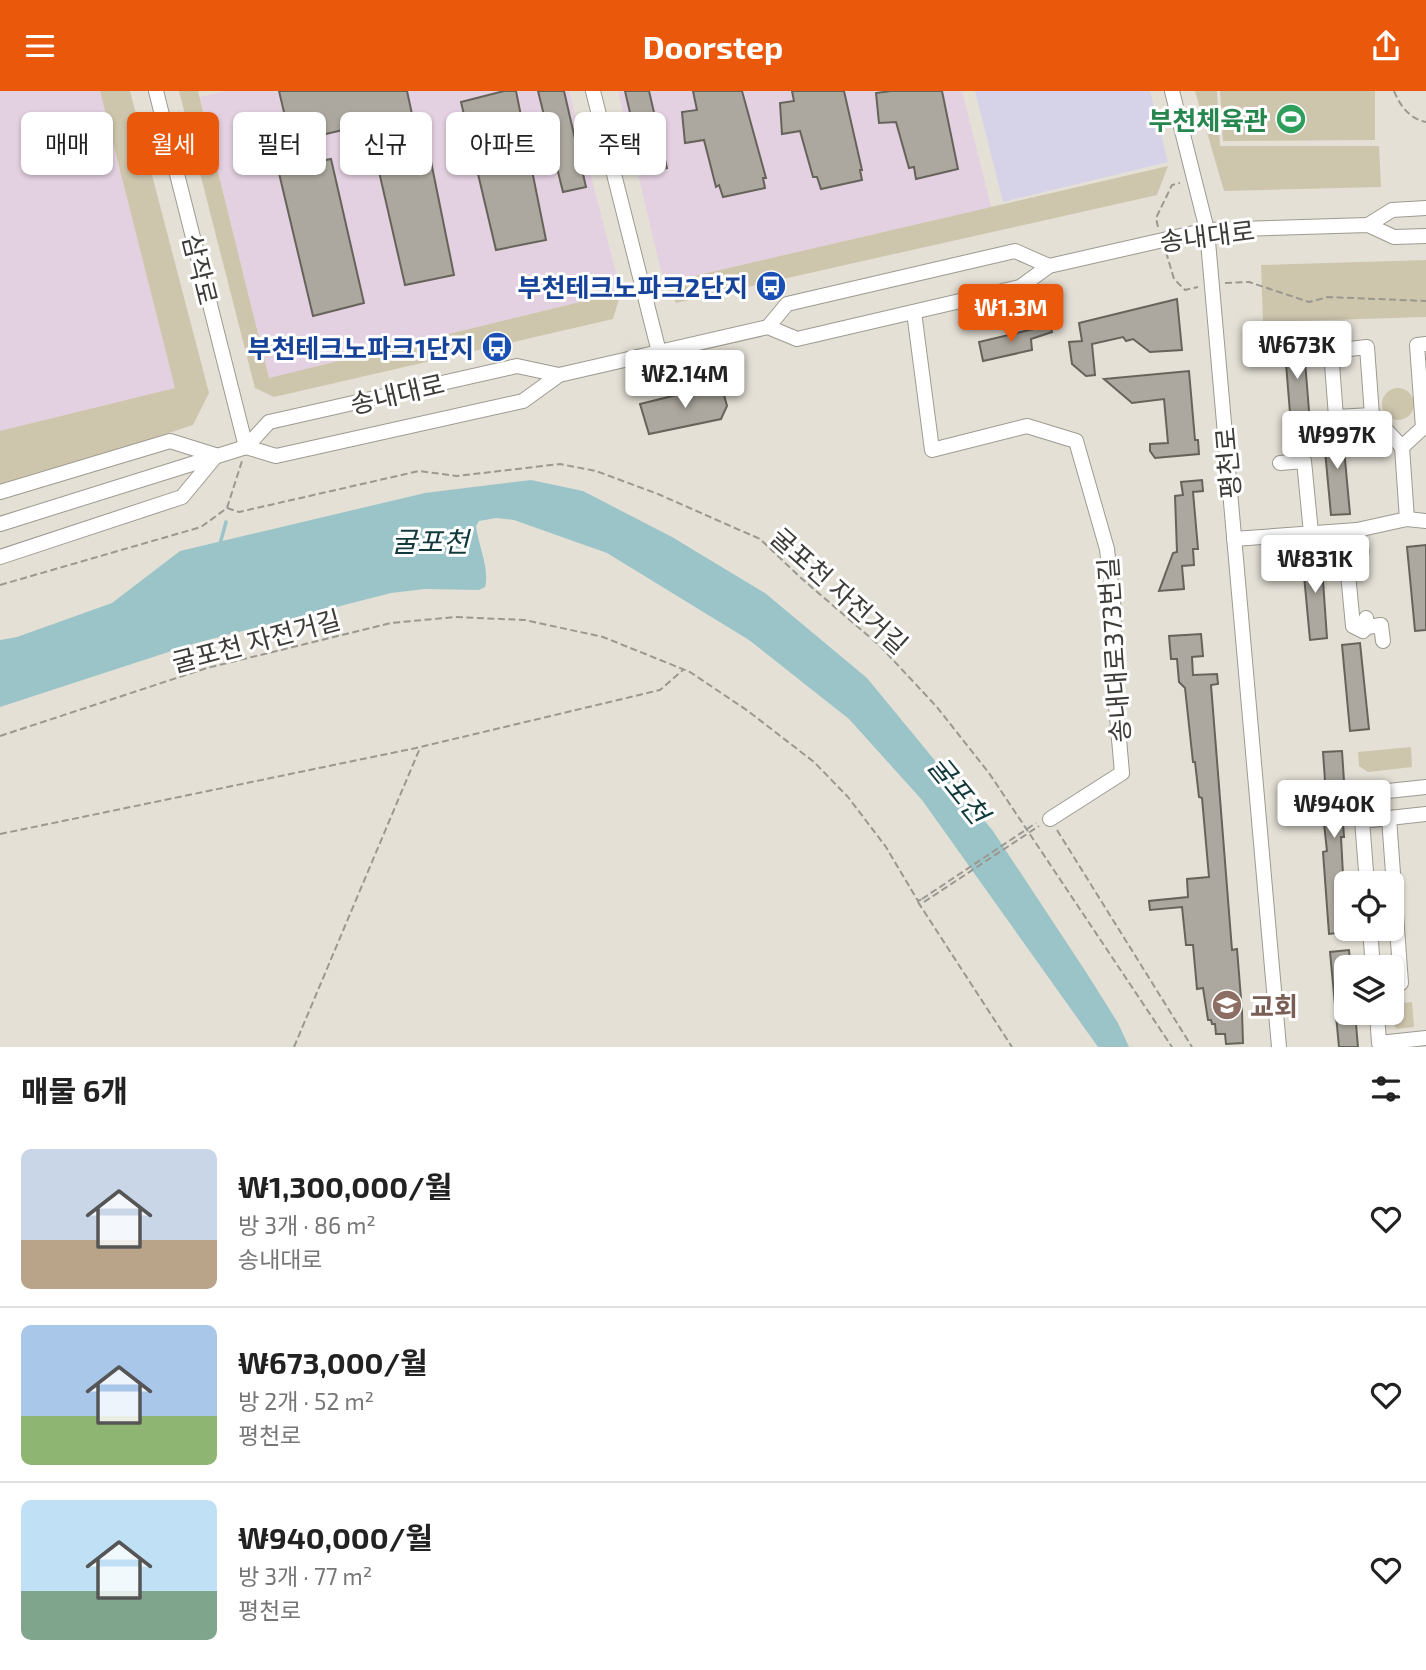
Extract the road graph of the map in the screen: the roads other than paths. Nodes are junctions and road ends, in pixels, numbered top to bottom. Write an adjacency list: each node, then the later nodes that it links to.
1 (156, 91): 16 (street, 삼작로)
2 (593, 91): 12 (street)
3 (1172, 91): 6 (street, 평천로)
4 (1426, 208): 5 (street, 송내대로)
5 (1368, 225): 6 (street, 송내대로); 7 (street, 송내대로)
6 (1206, 230): 8 (street, 송내대로); 26 (street, 평천로)
7 (1426, 236)
8 (1049, 266): 9 (street, 송내대로); 10 (street)
9 (914, 312): 10 (street, 송내대로); 33 (street, 송내대로373번길)
10 (768, 327): 12 (street, 송내대로)
11 (1426, 344): 15 (street)
12 (659, 352): 13 (street, 송내대로)
13 (559, 375): 16 (street, 송내대로); 16 (street, 송내대로)
14 (1372, 415): 14 (street); 17 (street)
15 (1425, 426): 17 (street)
16 (246, 447): 18 (street, 송내대로)
17 (1402, 447): 21 (street)
18 (216, 456): 20 (street); 23 (street, 송내대로); 27 (street)
19 (1280, 463): 25 (street)
20 (0, 492)
21 (1407, 519): 22 (street); 24 (street)
22 (1426, 521)
23 (0, 524)
24 (1357, 530): 25 (street); 28 (street)
25 (1311, 533): 26 (street)
26 (1234, 539): 38 (street, 평천로)
27 (0, 557)
28 (1383, 641)
29 (1426, 787): 32 (street)
30 (1426, 814): 31 (street)
31 (1389, 818): 32 (street); 35 (street)
32 (1362, 821): 34 (street)
33 (1042, 823)
34 (1366, 871)
35 (1399, 955)
36 (1378, 1025): 37 (street)
37 (1417, 1042)
38 (1279, 1047)

